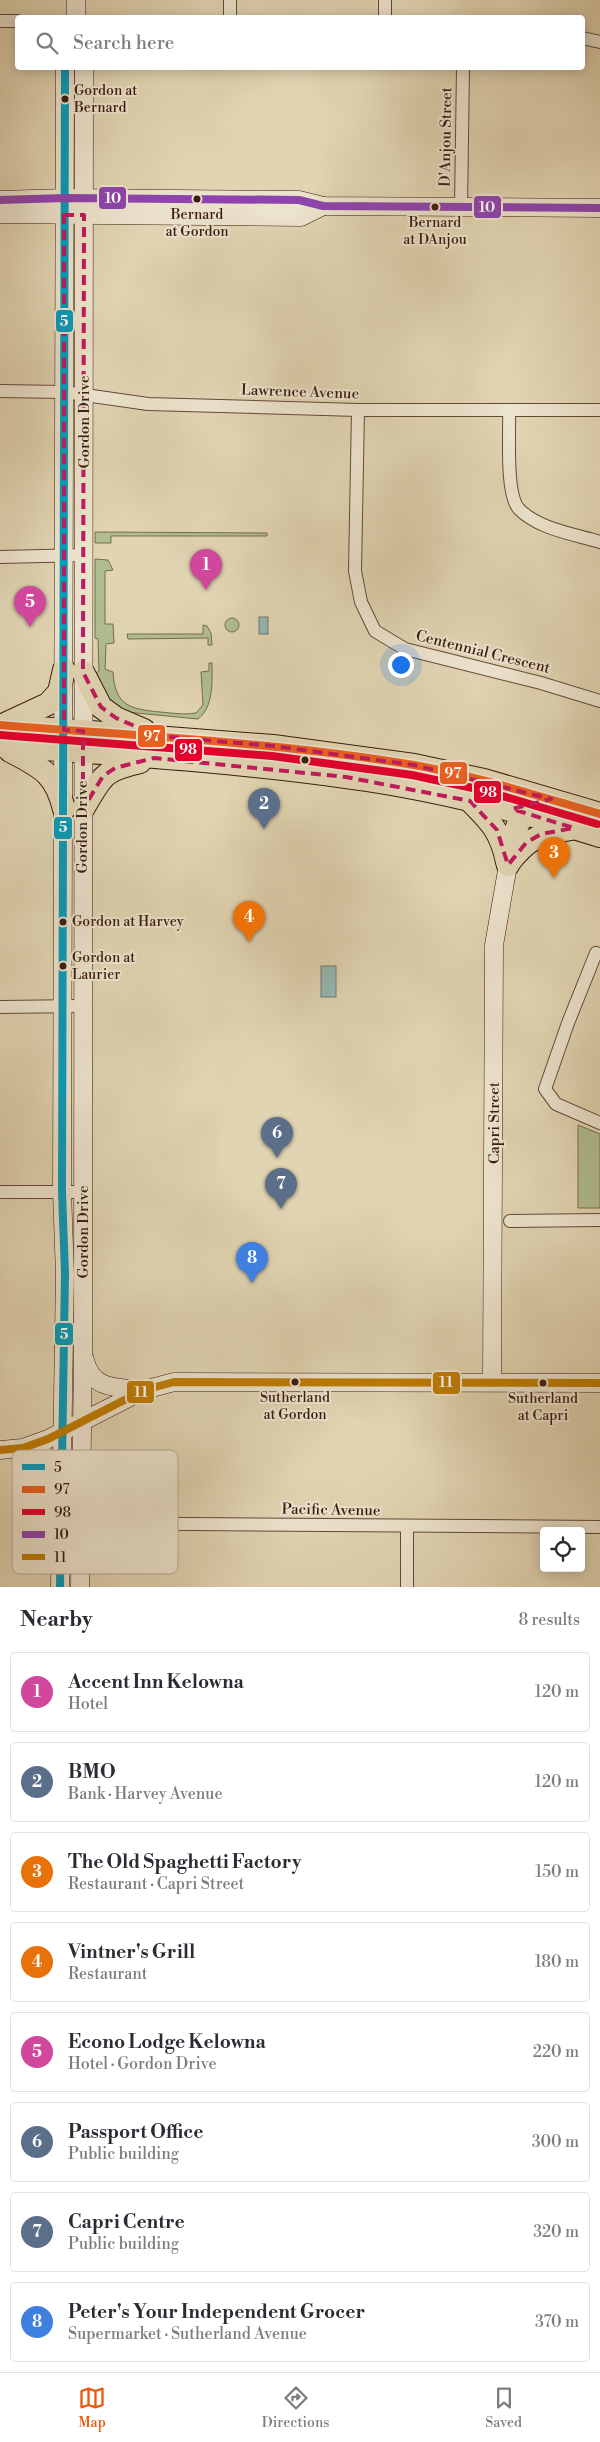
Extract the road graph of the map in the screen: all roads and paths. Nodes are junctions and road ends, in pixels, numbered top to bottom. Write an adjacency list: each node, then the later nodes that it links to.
1 (76, 0): 4 (main road)
2 (230, 0): 5 (street)
3 (385, 0): 6 (street)
4 (76, 15)
5 (230, 15)
6 (385, 15)
7 (0, 21): 8 (street)
8 (15, 21)
9 (585, 39): 10 (street)
10 (600, 42)
11 (65, 70): 15 (main road, Gordon Drive)
12 (84, 70): 16 (main road, Gordon Drive)
13 (463, 70): 17 (street, D'Anjou Street)
14 (0, 200): 15 (main road)
15 (65, 206): 16 (main road); 19 (main road); 21 (main road, Gordon Drive)
16 (84, 206): 17 (main road); 22 (main road, Gordon Drive)
17 (461, 207): 18 (main road)
18 (600, 208)
19 (0, 214)
20 (0, 391): 21 (street, Lawrence Avenue)
21 (64, 392): 22 (street, Lawrence Avenue); 28 (main road, Gordon Drive)
22 (83, 395): 23 (street, Lawrence Avenue); 27 (main road, Gordon Drive)
23 (358, 410): 24 (street, Lawrence Avenue); 31 (street, Centennial Crescent)
24 (510, 410): 25 (street, Lawrence Avenue); 26 (street)
25 (600, 410)
26 (600, 542)
27 (85, 555): 28 (street); 30 (main road, Gordon Drive)
28 (64, 556): 29 (street); 30 (main road, Gordon Drive)
29 (0, 557)
30 (73, 671): 32 (highway); 33 (highway); 34 (main road, Gordon Drive)
31 (600, 701)
32 (1, 732): 34 (highway); 38 (highway)
33 (158, 736): 34 (highway); 36 (highway)
34 (73, 741): 35 (highway); 38 (main road, Gordon Drive)
35 (154, 758): 37 (highway); 38 (highway)
36 (551, 799): 39 (highway); 40 (highway)
37 (470, 801): 39 (highway); 43 (highway)
38 (74, 809): 45 (main road, Gordon Drive); 46 (main road, Gordon Drive)
39 (523, 812): 41 (highway); 43 (highway)
40 (600, 814)
41 (574, 828): 42 (highway); 43 (highway)
42 (600, 836)
43 (508, 865): 55 (main road, Capri Street)
44 (600, 954): 48 (street)
45 (64, 1006): 46 (street); 47 (street); 50 (main road, Gordon Drive)
46 (82, 1006): 51 (main road, Gordon Drive)
47 (0, 1007)
48 (600, 1123)
49 (0, 1192): 50 (street)
50 (62, 1192): 51 (street); 59 (main road, Gordon Drive)
51 (83, 1192): 54 (main road, Gordon Drive)
52 (600, 1220): 53 (street)
53 (510, 1221)
54 (83, 1353): 57 (main road); 58 (main road, Gordon Drive)
55 (492, 1382): 56 (main road); 57 (main road)
56 (600, 1383)
57 (144, 1390): 58 (main road)
58 (83, 1420): 59 (main road); 64 (main road, Gordon Drive)
59 (63, 1431): 60 (main road); 63 (main road, Gordon Drive)
60 (23, 1448): 61 (main road); 62 (main road)
61 (0, 1450)
62 (29, 1450)
63 (63, 1450)
64 (83, 1450)
65 (178, 1525): 66 (street, Pacific Avenue)
66 (407, 1527): 67 (street, Pacific Avenue); 72 (street)
67 (600, 1527)
68 (60, 1574): 70 (main road, Gordon Drive)
69 (80, 1574): 71 (main road, Gordon Drive)
70 (60, 1587)
71 (80, 1587)
72 (407, 1587)

